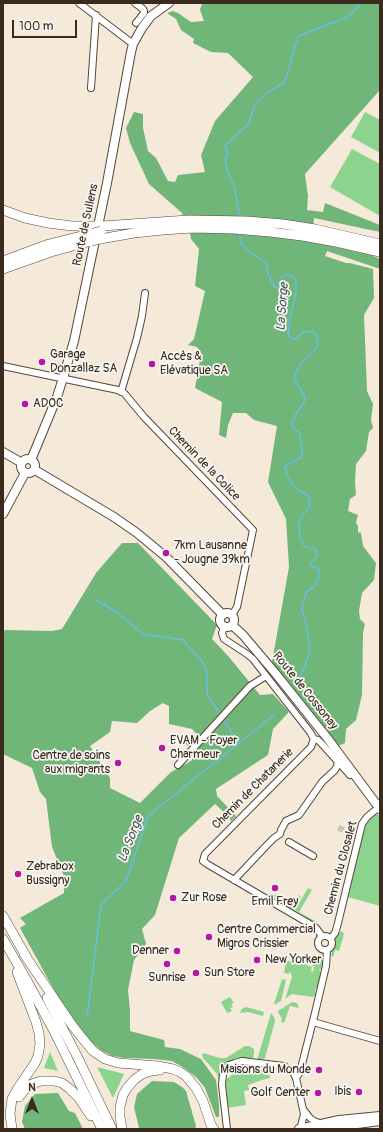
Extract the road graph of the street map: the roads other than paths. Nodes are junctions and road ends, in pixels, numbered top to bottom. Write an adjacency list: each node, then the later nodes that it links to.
1 (79, 3): 4 (street)
2 (135, 3): 5 (street)
3 (169, 3): 6 (main road, Route de Sullens)
4 (96, 15): 6 (street); 7 (street)
5 (136, 23)
6 (133, 44): 16 (main road, Route de Sullens)
7 (91, 88)
8 (3, 210): 9 (highway)
9 (97, 233): 10 (highway); 11 (highway); 12 (highway); 13 (highway)
10 (380, 244)
11 (380, 252)
12 (3, 261)
13 (3, 269)
14 (144, 293): 17 (street)
15 (3, 366): 16 (street)
16 (63, 378): 17 (street); 19 (main road, Route de Sullens)
17 (121, 392): 25 (street, Chemin de la Colice)
18 (3, 452): 20 (main road)
19 (31, 460): 20 (main road); 21 (main road)
20 (22, 463): 22 (main road)
21 (34, 470): 22 (main road); 24 (main road)
22 (25, 473): 23 (main road)
23 (4, 512)
24 (223, 615): 25 (main road); 26 (main road)
25 (232, 615): 26 (main road)
26 (228, 626): 27 (street); 33 (main road, Route de Cossonay)
27 (266, 676): 28 (street); 30 (street)
28 (314, 740): 31 (street); 37 (street, Chemin de Chatanerie)
29 (190, 742): 30 (street)
30 (199, 742): 32 (street)
31 (338, 762): 33 (street); 37 (street)
32 (178, 765)
33 (353, 775): 34 (main road, Route de Cossonay)
34 (380, 806): 40 (street, Chemin du Closalet)
35 (289, 842): 36 (street)
36 (313, 856)
37 (234, 880): 39 (street, Chemin de Chatanerie)
38 (3, 916): 43 (highway)
39 (322, 936): 40 (street); 42 (street)
40 (331, 938): 42 (street)
41 (3, 939): 54 (highway); 56 (highway)
42 (327, 950): 44 (street)
43 (24, 954): 53 (highway); 57 (highway)
44 (313, 1022): 45 (street); 46 (street)
45 (380, 1041)
46 (304, 1060): 47 (street); 48 (street)
47 (292, 1070): 48 (street); 59 (street)
48 (296, 1078): 49 (street)
49 (303, 1108): 52 (street); 60 (street)
50 (380, 1116): 52 (main road)
51 (380, 1121): 52 (main road)
52 (324, 1126): 60 (main road)
53 (211, 1128): 58 (highway)
54 (12, 1129)
55 (17, 1129): 56 (highway)
56 (101, 1129)
57 (112, 1129)
58 (122, 1129)
59 (227, 1129)
60 (298, 1129)

